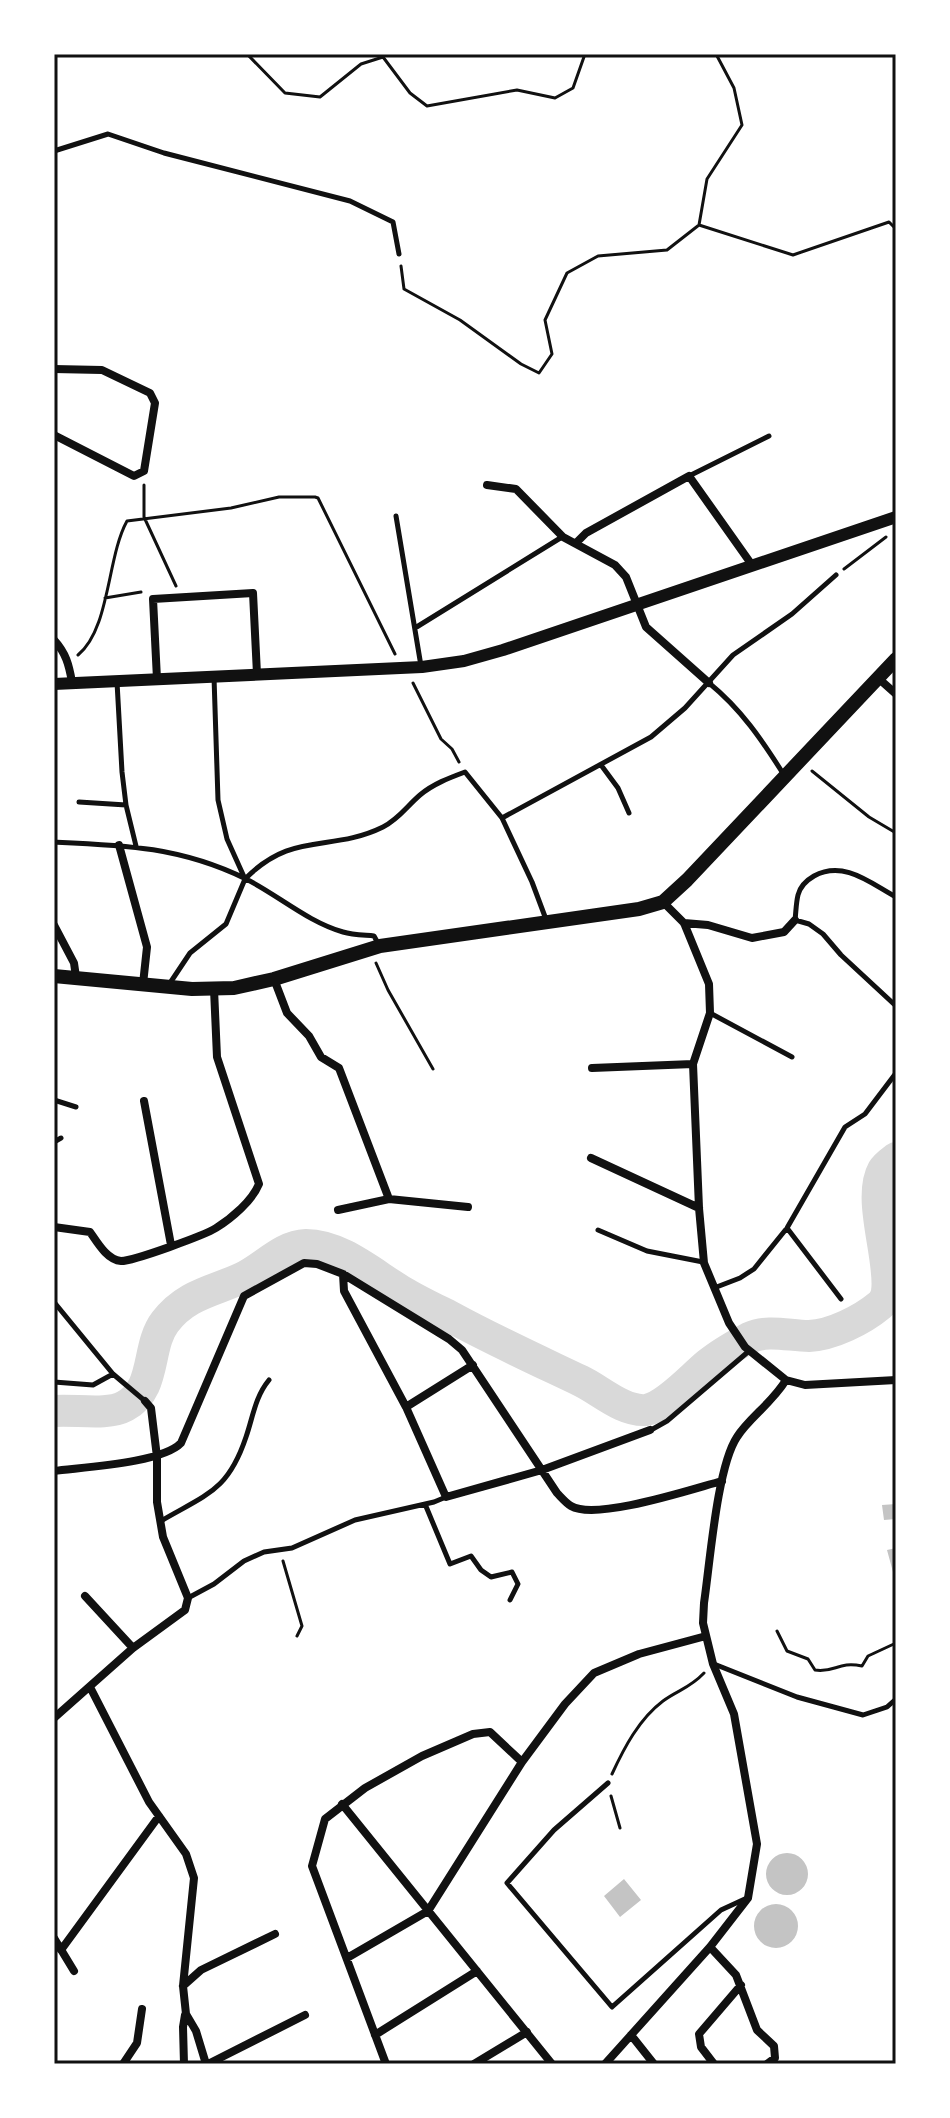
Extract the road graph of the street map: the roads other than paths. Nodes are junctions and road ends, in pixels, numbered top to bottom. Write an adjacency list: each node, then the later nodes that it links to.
1 (54, 151): 2 (lane)
2 (399, 254)
3 (54, 369): 4 (street)
4 (54, 435)
5 (769, 436): 6 (lane)
6 (689, 476): 11 (street); 12 (street)
7 (487, 485): 10 (street)
8 (396, 516): 15 (lane)
9 (893, 518): 12 (street)
10 (563, 537): 11 (street); 15 (lane)
11 (576, 543): 14 (street)
12 (752, 565): 14 (street)
13 (836, 575): 25 (lane)
14 (636, 603): 18 (street); 25 (street)
15 (415, 628): 18 (lane)
16 (54, 640): 24 (street)
17 (896, 659): 21 (main road)
18 (411, 667): 19 (street)
19 (257, 674): 20 (street); 22 (street)
20 (214, 676): 22 (street); 37 (lane)
21 (878, 678): 27 (street); 29 (main road)
22 (157, 679): 23 (street)
23 (117, 681): 24 (street); 31 (lane)
24 (72, 682): 26 (street)
25 (709, 683): 28 (lane); 29 (lane)
26 (54, 684)
27 (896, 694)
28 (601, 765): 32 (lane); 33 (lane)
29 (785, 776): 39 (main road)
30 (79, 802): 31 (lane)
31 (126, 805): 36 (lane)
32 (629, 813)
33 (502, 818): 37 (lane); 41 (lane)
34 (54, 842): 35 (lane)
35 (119, 845): 36 (lane); 48 (street)
36 (136, 846): 37 (lane)
37 (245, 879): 44 (lane); 49 (lane)
38 (896, 897): 40 (lane)
39 (663, 902): 41 (main road); 42 (street)
40 (795, 920): 42 (street); 51 (lane)
41 (547, 923): 44 (main road)
42 (684, 923): 52 (street)
43 (54, 925): 46 (street)
44 (375, 947): 47 (main road)
45 (54, 976): 46 (main road)
46 (76, 977): 48 (main road)
47 (274, 979): 50 (main road); 63 (street)
48 (143, 984): 49 (main road)
49 (168, 986): 50 (main road)
50 (214, 989): 70 (street)
51 (896, 1006)
52 (710, 1013): 53 (lane); 54 (street)
53 (792, 1057)
54 (693, 1064): 55 (street); 65 (street)
55 (592, 1068)
56 (896, 1073): 68 (lane)
57 (54, 1100): 59 (lane)
58 (144, 1101): 70 (street)
59 (76, 1107)
60 (61, 1138): 61 (lane)
61 (54, 1142)
62 (591, 1158): 65 (street)
63 (389, 1199): 64 (street); 66 (street)
64 (468, 1207)
65 (699, 1208): 71 (street)
66 (338, 1210)
67 (54, 1227): 70 (street)
68 (787, 1228): 73 (lane); 74 (lane)
69 (598, 1230): 71 (lane)
70 (171, 1245)
71 (704, 1263): 73 (street)
72 (343, 1274): 77 (street); 84 (street); 86 (street)
73 (713, 1288): 76 (street)
74 (841, 1299)
75 (54, 1302): 78 (lane)
76 (747, 1349): 80 (street); 85 (lane)
77 (473, 1365): 84 (street); 87 (street)
78 (113, 1374): 82 (lane); 83 (lane)
79 (269, 1380): 92 (lane)
80 (786, 1380): 81 (street); 89 (street)
81 (896, 1380)
82 (54, 1382)
83 (145, 1401): 86 (street)
84 (406, 1407): 90 (street)
85 (650, 1430): 87 (street)
86 (157, 1457): 88 (street); 92 (street)
87 (542, 1470): 89 (street); 90 (street)
88 (54, 1471)
89 (722, 1481): 96 (street)
90 (446, 1497): 91 (lane)
91 (425, 1504): 94 (lane); 95 (lane)
92 (160, 1521): 94 (street)
93 (85, 1596): 97 (street)
94 (188, 1598): 97 (street)
95 (510, 1600)
96 (706, 1636): 98 (street); 102 (street)
97 (133, 1648): 99 (street)
98 (713, 1664): 100 (lane); 106 (street)
99 (90, 1687): 101 (street); 105 (street)
100 (896, 1699)
101 (54, 1718)
102 (522, 1762): 104 (street); 107 (street)
103 (608, 1783): 106 (lane)
104 (342, 1804): 107 (street); 112 (street)
105 (159, 1816): 111 (street); 116 (street)
106 (748, 1898): 110 (street)
107 (428, 1911): 112 (street); 114 (street)
108 (275, 1934): 116 (street)
109 (54, 1938): 111 (street)
110 (710, 1947): 115 (street); 122 (street)
111 (61, 1950): 113 (street)
112 (347, 1958): 121 (street)
113 (74, 1971)
114 (477, 1971): 120 (street); 121 (street)
115 (741, 1985): 131 (street); 132 (street)
116 (183, 1986): 118 (street)
117 (142, 2009): 123 (street)
118 (186, 2014): 124 (street); 125 (street)
119 (305, 2015): 125 (street)
120 (527, 2032): 127 (street); 128 (street)
121 (375, 2035): 126 (street)
122 (631, 2035): 129 (street); 130 (street)
123 (123, 2064)
124 (184, 2064)
125 (207, 2064)
126 (386, 2064)
127 (474, 2064)
128 (552, 2064)
129 (605, 2064)
130 (654, 2064)
131 (714, 2064)
132 (767, 2064)

